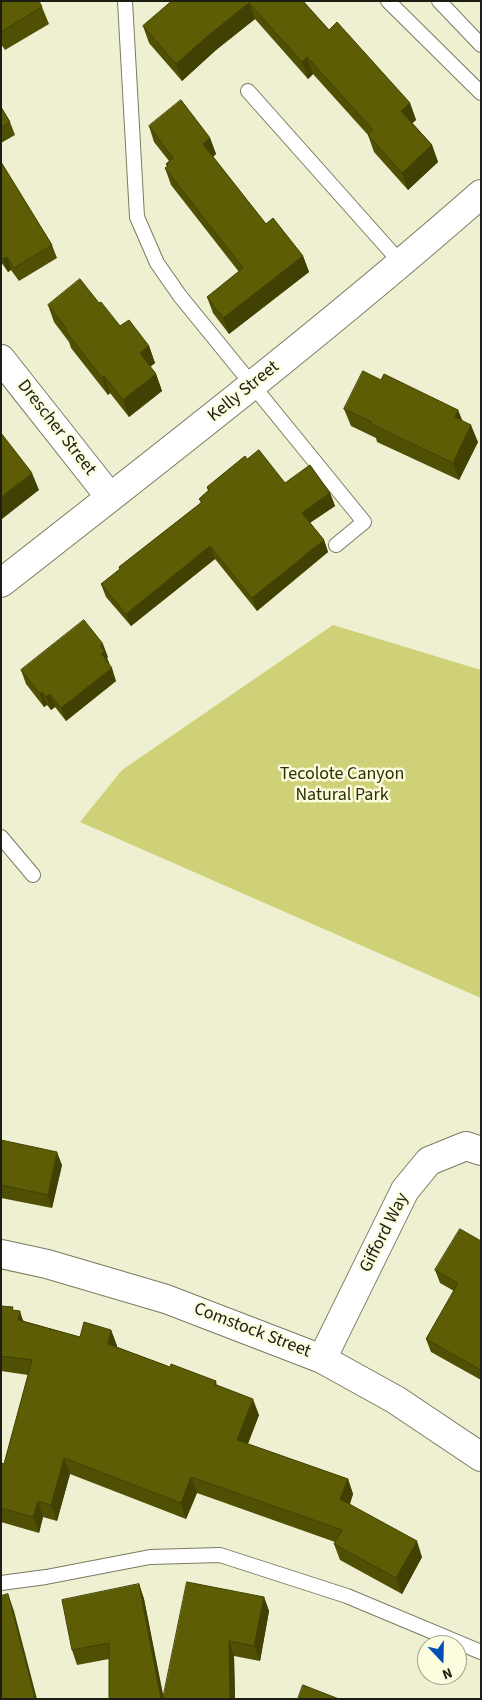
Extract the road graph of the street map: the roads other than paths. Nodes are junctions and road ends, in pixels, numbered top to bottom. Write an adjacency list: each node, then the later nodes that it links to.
1 (125, 1): 10 (lane)
2 (388, 1): 6 (lane)
3 (439, 1): 4 (lane)
4 (481, 45)
5 (248, 91): 8 (lane)
6 (481, 93)
7 (481, 194): 8 (street, Kelly Street)
8 (401, 263): 10 (street, Kelly Street)
9 (1, 359): 11 (street, Drescher Street)
10 (253, 385): 11 (street, Kelly Street); 12 (lane)
11 (110, 498): 13 (street, Kelly Street)
12 (336, 545)
13 (1, 583)
14 (1, 837): 15 (lane)
15 (33, 876)
16 (481, 1151): 18 (street, Gifford Way)
17 (1, 1254): 18 (street, Comstock Street)
18 (322, 1359): 19 (street, Comstock Street)
19 (481, 1457)
20 (1, 1583): 21 (lane)
21 (481, 1652)

